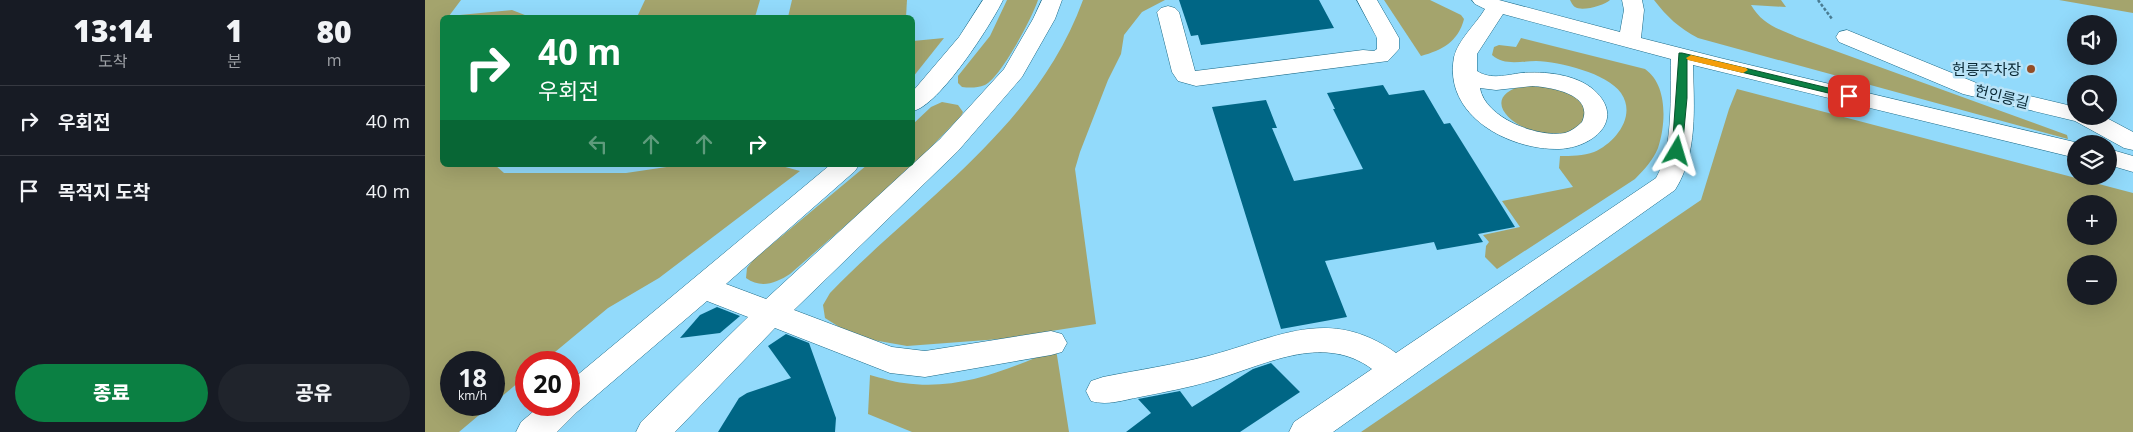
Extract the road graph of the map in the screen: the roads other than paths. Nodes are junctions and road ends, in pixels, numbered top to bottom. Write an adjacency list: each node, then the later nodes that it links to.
1 (993, 0): 11 (street)
2 (1052, 0): 22 (street)
3 (1367, 0): 6 (street)
4 (1632, 0): 8 (street)
5 (1490, 3): 8 (street); 10 (street)
6 (1168, 12)
7 (1841, 31): 12 (street, 헌인릉길)
8 (1630, 42): 9 (street)
9 (1682, 55): 17 (street); 24 (street)
10 (1466, 74): 10 (street)
11 (915, 102)
12 (2067, 112)
13 (2117, 121): 14 (street)
14 (2133, 123)
15 (2102, 125): 16 (street)
16 (2133, 142)
17 (2067, 148)
18 (2117, 159): 19 (street)
19 (2133, 164)
20 (843, 167): 21 (street)
21 (703, 286): 22 (street); 26 (street)
22 (771, 313): 23 (street); 29 (street)
23 (1051, 343)
24 (1396, 370): 25 (street); 30 (street)
25 (1103, 391)
26 (580, 392)
27 (551, 416): 28 (street)
28 (533, 432)
29 (653, 432)
30 (1306, 432)

